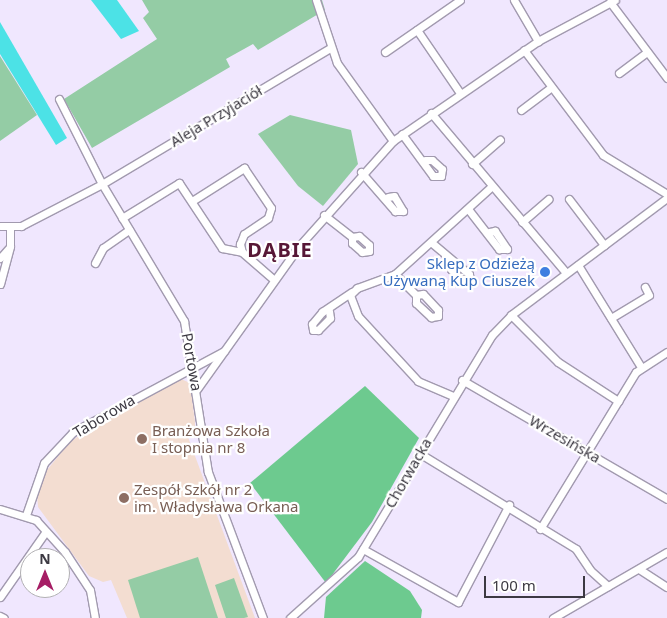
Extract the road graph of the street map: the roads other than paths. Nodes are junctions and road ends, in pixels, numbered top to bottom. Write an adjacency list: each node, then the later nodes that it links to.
1 (316, 0): 7 (street)
2 (460, 0): 5 (street)
3 (514, 0): 6 (street)
4 (613, 1): 6 (street); 10 (street)
5 (417, 30): 9 (street); 16 (street)
6 (538, 41): 8 (street)
7 (330, 48): 22 (street); 26 (street, Aleja Przyjaciół)
8 (524, 50): 15 (street); 16 (street)
9 (385, 52)
10 (647, 52): 12 (street); 13 (street)
11 (667, 63): 12 (street)
12 (660, 68): 14 (street)
13 (619, 73)
14 (667, 78)
15 (551, 87): 18 (street); 28 (street)
16 (460, 93): 19 (street)
17 (59, 99): 26 (street, Portowa)
18 (521, 110)
19 (432, 113): 20 (street); 24 (street)
20 (402, 134): 22 (street); 23 (street)
21 (500, 140): 24 (street)
22 (393, 141): 25 (street)
23 (425, 160)
24 (472, 164): 27 (street)
25 (361, 172): 29 (street); 34 (street)
26 (102, 184): 35 (street, Portowa); 38 (street, Aleja Przyjaciół)
27 (491, 187): 33 (street); 36 (street)
28 (667, 196): 43 (street, Chorwacka)
29 (388, 197)
30 (548, 198): 36 (street)
31 (569, 199): 43 (street)
32 (192, 201): 35 (street); 45 (street); 45 (street)
33 (468, 209): 40 (street); 42 (street)
34 (324, 215): 41 (street); 52 (street)
35 (122, 218): 39 (street, Portowa)
36 (522, 222): 50 (street)
37 (0, 226): 38 (street)
38 (10, 228): 44 (street)
39 (129, 230): 47 (street); 63 (street, Portowa)
40 (489, 232)
41 (352, 237)
42 (432, 243): 48 (street); 51 (street)
43 (604, 245): 49 (street, Chorwacka)
44 (10, 246): 46 (street); 53 (street)
45 (242, 252): 52 (street)
46 (0, 258)
47 (95, 263)
48 (452, 263)
49 (578, 265): 50 (street, Chorwacka); 59 (street)
50 (566, 273): 58 (street, Chorwacka)
51 (396, 274): 55 (street); 56 (street)
52 (273, 279): 60 (street)
53 (0, 284)
54 (645, 287): 59 (street)
55 (352, 292): 57 (street); 66 (street)
56 (416, 296)
57 (329, 311)
58 (511, 315): 64 (street, Chorwacka); 67 (street)
59 (611, 318): 62 (street)
60 (228, 347): 63 (street, Taborowa); 65 (street)
61 (667, 352): 62 (street)
62 (641, 367): 67 (street)
63 (194, 368): 65 (street, Portowa); 73 (street, Taborowa)
64 (462, 380): 66 (street, Chorwacka); 68 (street, Wrzesińska)
65 (197, 389): 85 (street, Portowa)
66 (453, 396): 69 (street, Chorwacka)
67 (618, 401): 68 (street)
68 (586, 451): 70 (street, Wrzesińska); 74 (street)
69 (419, 453): 71 (street); 76 (street, Chorwacka)
70 (667, 498)
71 (509, 505): 74 (street); 76 (street)
72 (0, 509): 73 (street)
73 (26, 515): 75 (street)
74 (540, 529): 79 (street)
75 (46, 531): 81 (street); 84 (street)
76 (363, 549): 86 (street, Chorwacka)
77 (667, 552): 78 (street)
78 (639, 569): 79 (street); 80 (street)
79 (608, 586): 87 (street)
80 (667, 587)
81 (0, 597)
82 (0, 616): 83 (street)
83 (4, 618)
84 (95, 618)
85 (263, 618)
86 (290, 618)
87 (553, 618)

